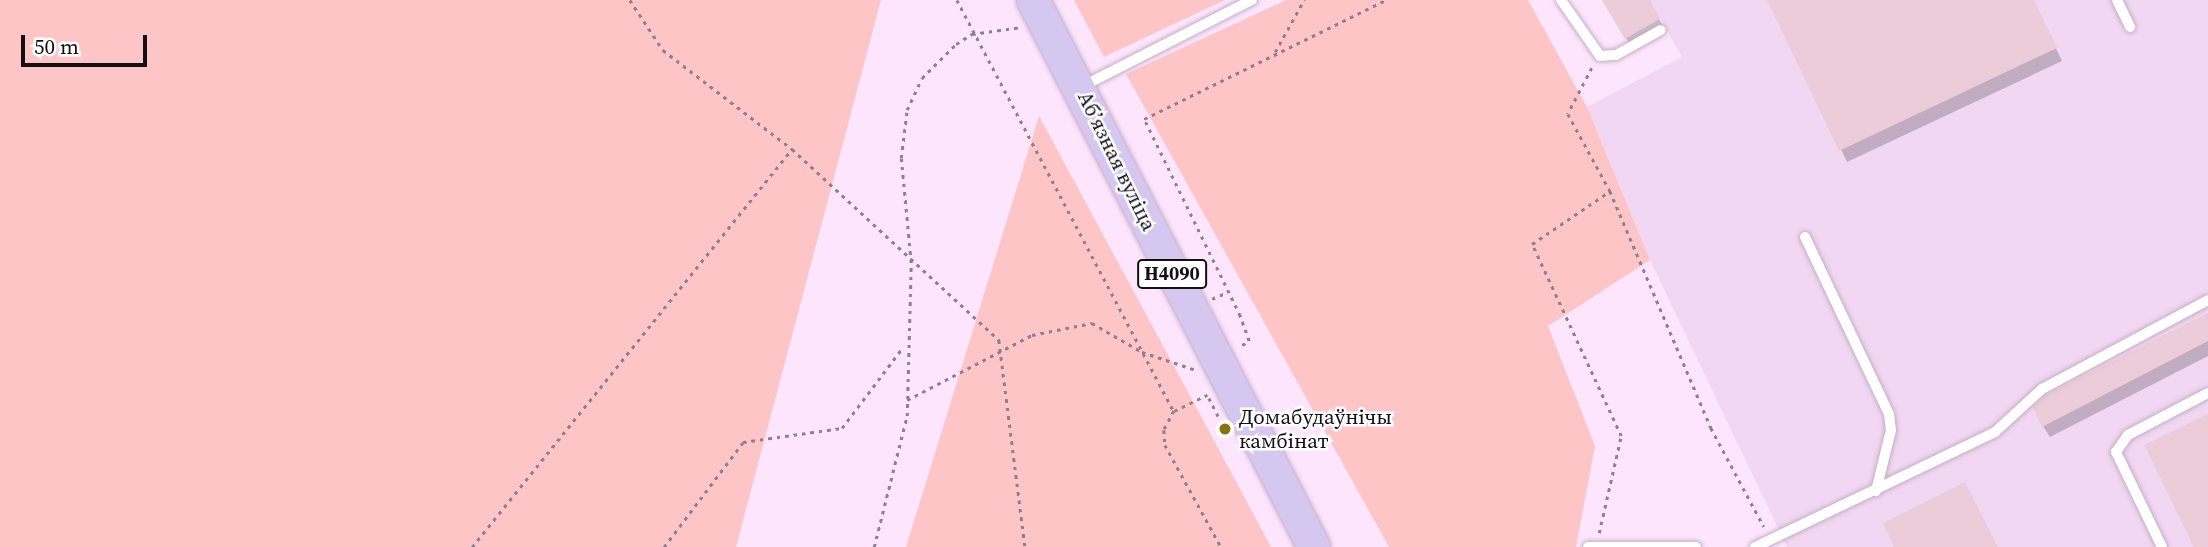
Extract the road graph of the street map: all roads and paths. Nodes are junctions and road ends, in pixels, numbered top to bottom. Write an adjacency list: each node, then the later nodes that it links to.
1 (630, 0): 15 (path)
2 (957, 0): 11 (path)
3 (1252, 0): 14 (lane)
4 (1304, 0): 12 (path)
5 (1386, 0): 12 (path)
6 (1561, 0): 13 (lane)
7 (2117, 0): 9 (lane)
8 (1040, 13): 11 (path); 14 (main road, Абʼязная вуліца / Н4090)
9 (2130, 27)
10 (1661, 30): 13 (lane)
11 (972, 34): 18 (path); 22 (path)
12 (1273, 54): 20 (path)
13 (1600, 56): 16 (path)
14 (1081, 88): 37 (main road, Абʼязная вуліца / Н4090)
15 (792, 149): 18 (path); 32 (path)
16 (1610, 191): 30 (path); 31 (path)
17 (1805, 237): 29 (lane)
18 (911, 263): 21 (path); 23 (path)
19 (2208, 300): 29 (lane)
20 (1242, 345)
21 (904, 346): 27 (path); 33 (path)
22 (1142, 352): 23 (path); 24 (path); 28 (path)
23 (1001, 356): 27 (path); 35 (path)
24 (1196, 370)
25 (2208, 393): 40 (lane)
26 (1207, 395): 28 (path)
27 (907, 400): 34 (path)
28 (1174, 411): 36 (path)
29 (1876, 491): 30 (lane)
30 (1772, 543): 39 (lane)
31 (1592, 545): 38 (lane)
32 (472, 547)
33 (664, 547)
34 (874, 547)
35 (1025, 547)
36 (1221, 547)
37 (1314, 547)
38 (1696, 547)
39 (1755, 547)
40 (2162, 547)

